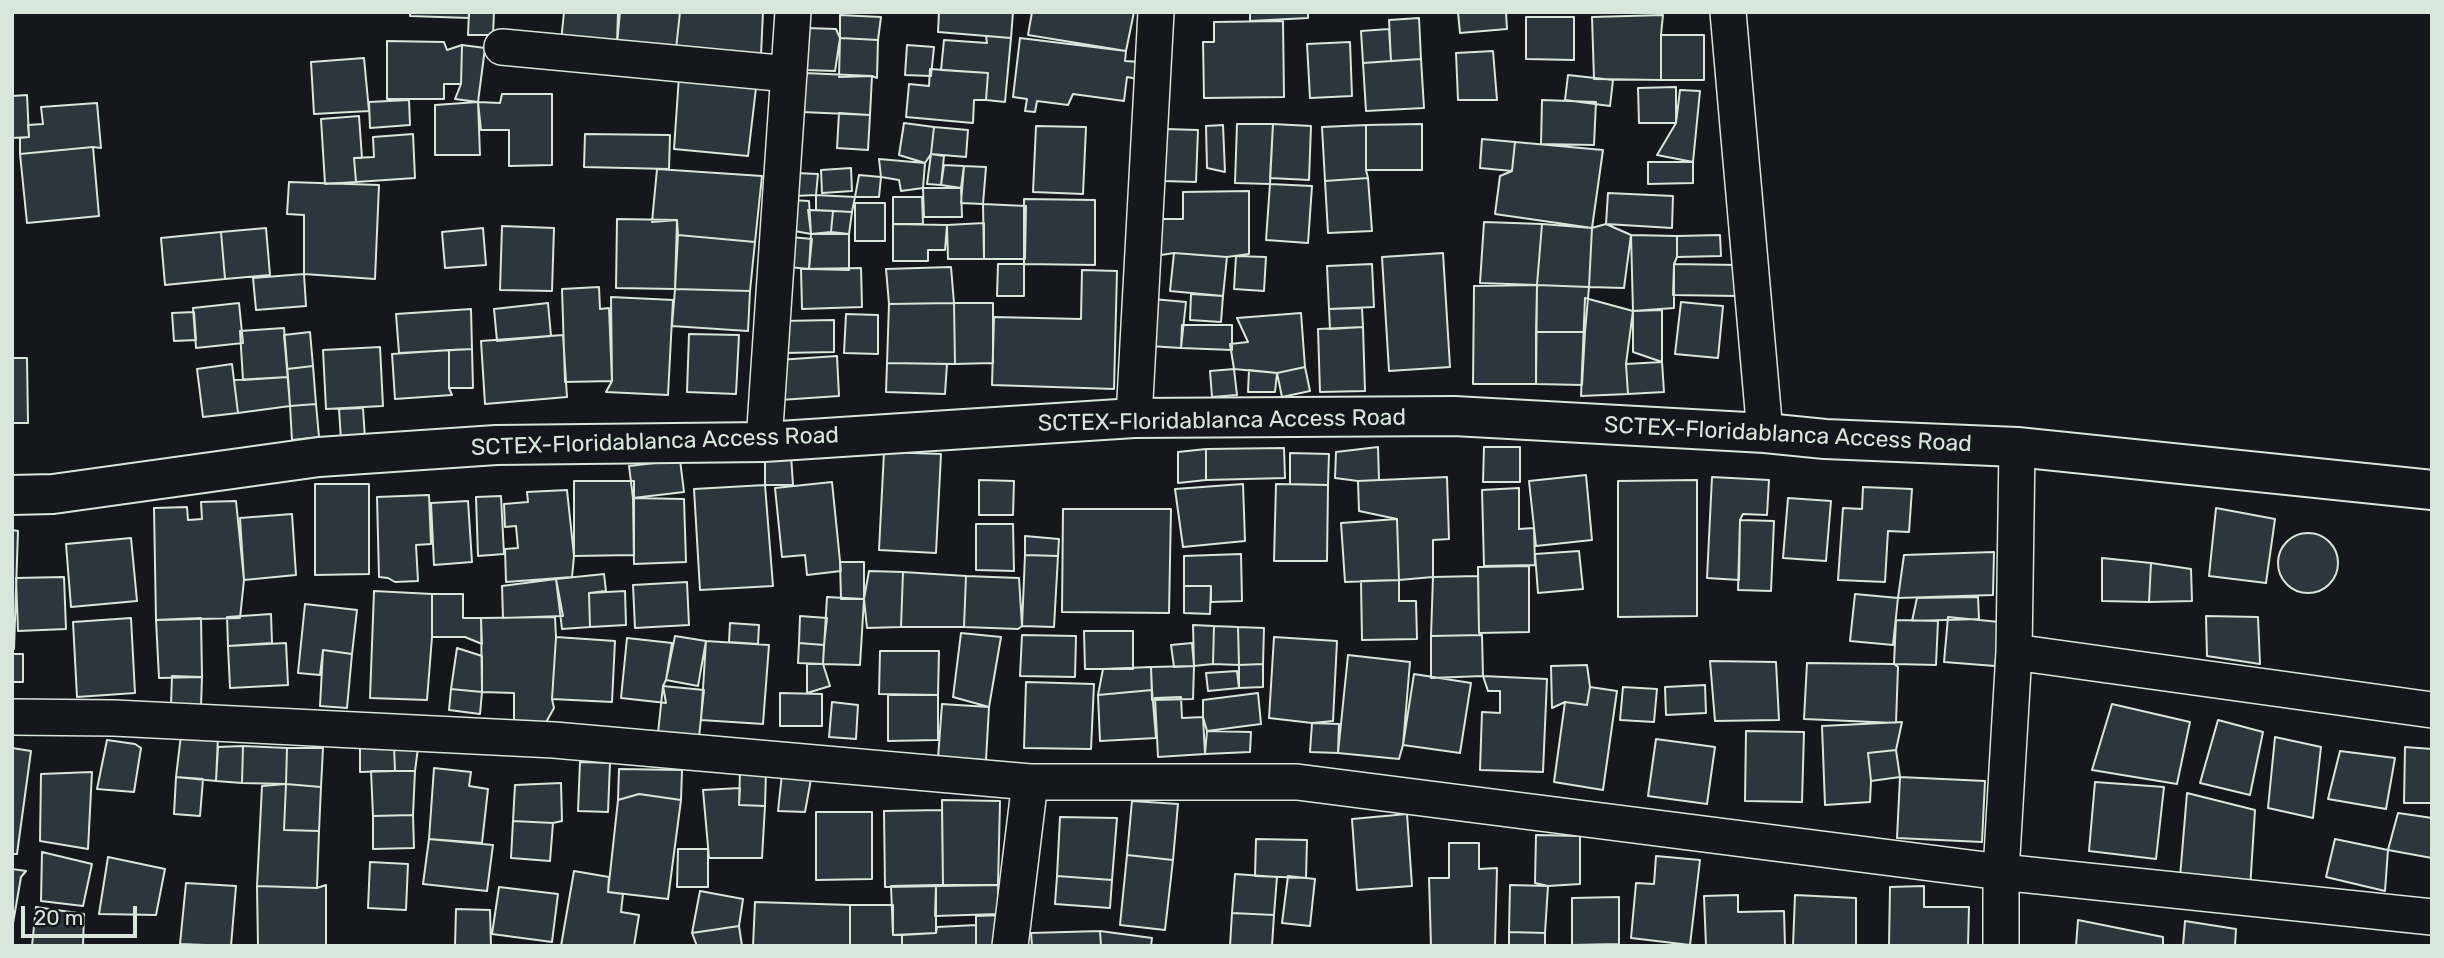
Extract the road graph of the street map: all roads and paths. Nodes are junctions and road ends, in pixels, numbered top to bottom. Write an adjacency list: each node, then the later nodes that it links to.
1 (793, 12): 5 (street)
2 (1156, 12): 6 (street)
3 (1728, 12): 7 (street)
4 (502, 47): 5 (street)
5 (789, 74): 8 (street)
6 (1134, 418): 7 (main road, SCTEX-Floridablanca Access Road); 8 (main road, SCTEX-Floridablanca Access Road)
7 (1765, 433): 9 (main road, SCTEX-Floridablanca Access Road)
8 (764, 442): 11 (main road, SCTEX-Floridablanca Access Road)
9 (2017, 447): 10 (main road, SCTEX-Floridablanca Access Road); 12 (street)
10 (2432, 490)
11 (12, 495)
12 (2014, 652): 13 (street); 16 (street)
13 (2432, 710)
14 (12, 717): 15 (street)
15 (1030, 782): 16 (street); 18 (street)
16 (2001, 872): 17 (street); 19 (street)
17 (2432, 917)
18 (1010, 946)
19 (2001, 946)

